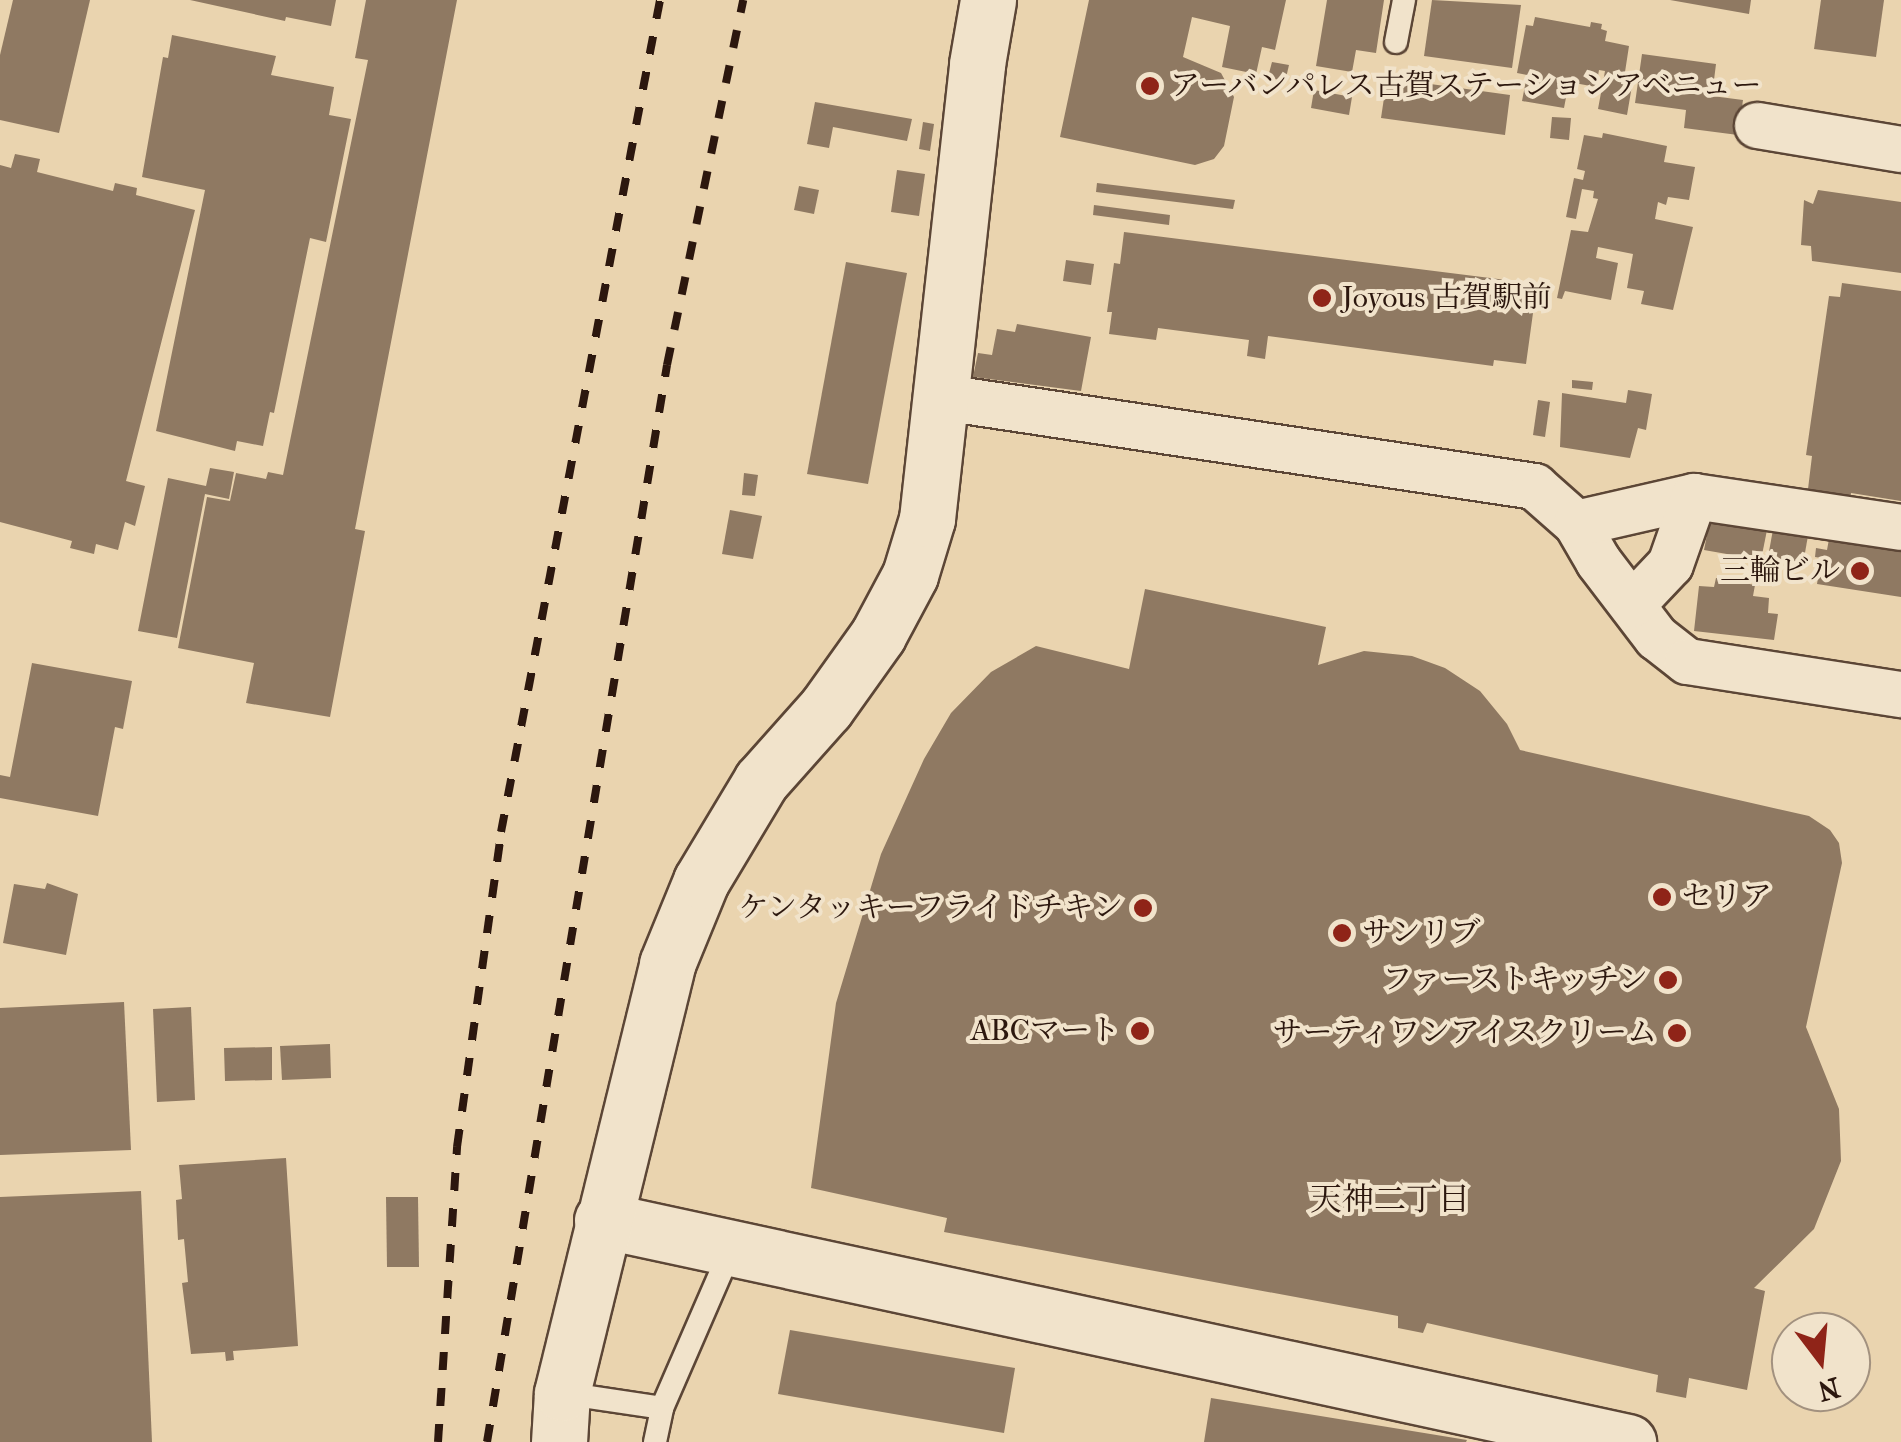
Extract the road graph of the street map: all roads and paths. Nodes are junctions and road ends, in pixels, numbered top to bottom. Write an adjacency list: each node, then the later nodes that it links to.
1 (988, 0): 6 (street)
2 (1404, 0): 3 (lane)
3 (1396, 42)
4 (1758, 125): 5 (street)
5 (1901, 149)
6 (943, 398): 8 (street); 12 (street)
7 (1694, 496): 8 (street); 9 (street); 10 (street)
8 (1576, 523): 10 (street)
9 (1901, 527)
10 (1632, 604): 11 (street)
11 (1901, 694)
12 (602, 1220): 13 (street); 15 (street)
13 (732, 1248): 14 (lane); 17 (street)
14 (662, 1408): 15 (lane); 16 (lane)
15 (561, 1418)
16 (655, 1442)
17 (1628, 1442)

